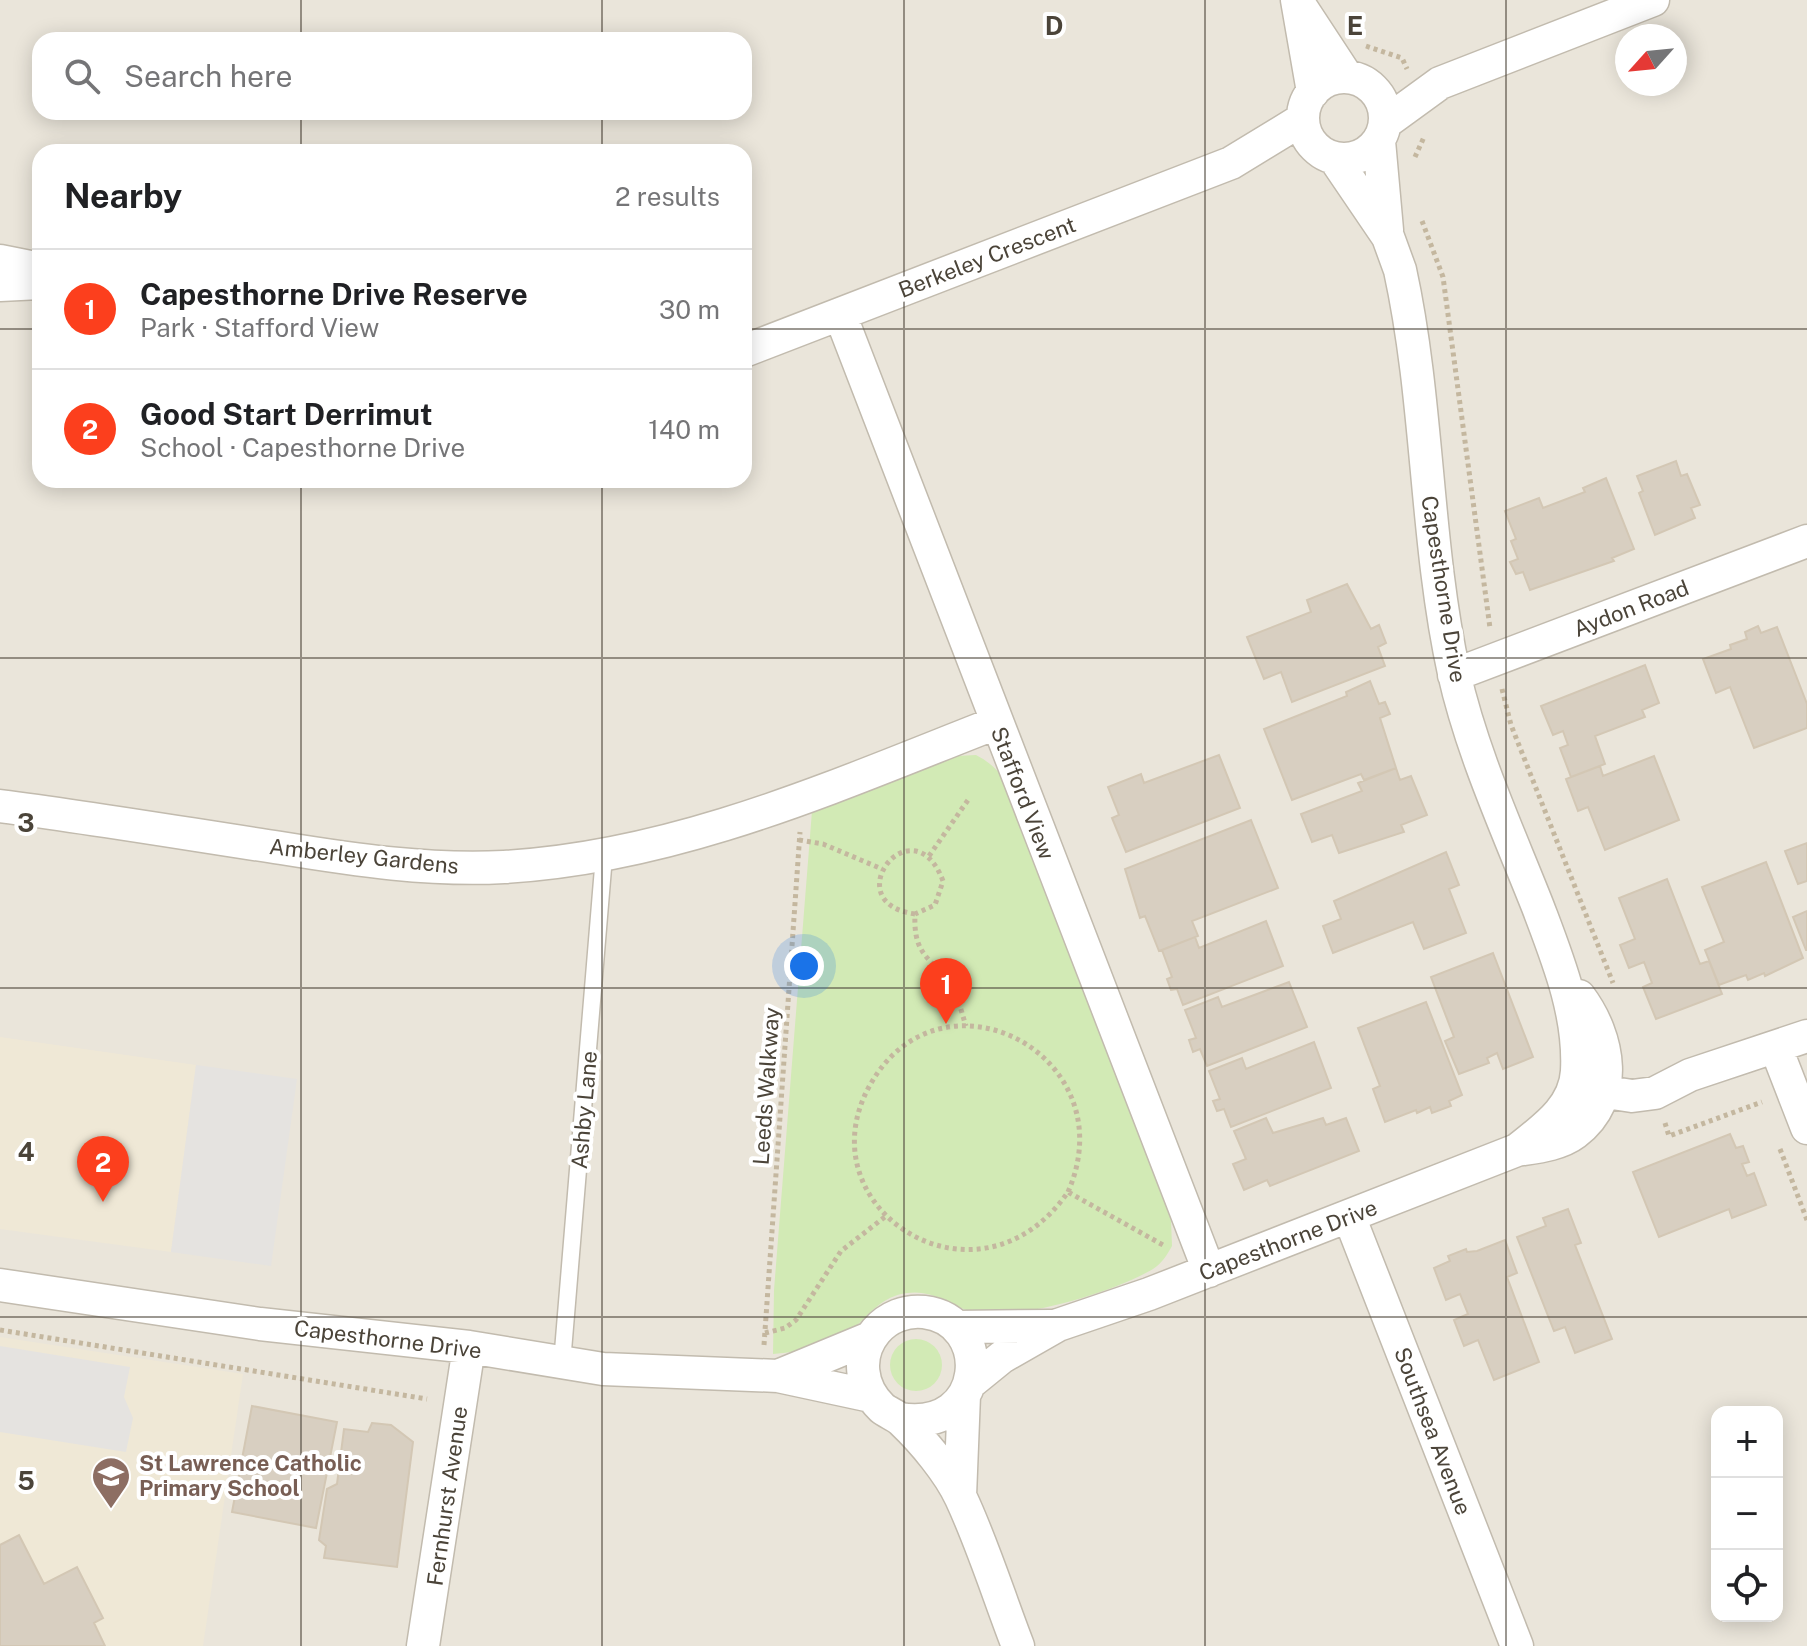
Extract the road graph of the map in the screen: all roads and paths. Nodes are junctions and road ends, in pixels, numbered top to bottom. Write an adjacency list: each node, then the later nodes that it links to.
1 (1653, 0): 4 (street)
2 (1298, 2): 3 (street); 5 (street)
3 (1357, 80): 4 (street); 5 (street); 6 (street)
4 (1440, 83): 6 (street)
5 (1308, 105): 7 (street); 8 (street, Berkeley Crescent)
6 (1382, 132): 7 (street); 9 (street, Capesthorne Drive)
7 (1326, 154): 8 (street, Berkeley Crescent); 9 (street, Capesthorne Drive)
8 (1231, 163): 14 (street, Berkeley Crescent)
9 (1388, 237): 17 (street, Capesthorne Drive)
10 (0, 261): 11 (street)
11 (32, 267)
12 (32, 283): 13 (street)
13 (0, 285)
14 (840, 314): 15 (street, Berkeley Crescent); 18 (street, Stafford View)
15 (752, 348)
16 (1807, 541): 17 (street, Aydon Road)
17 (1454, 675): 30 (street, Capesthorne Drive)
18 (996, 723): 19 (street, Amberley Gardens); 35 (street, Stafford View)
19 (802, 799): 22 (path, Leeds Walkway); 23 (street, Amberley Gardens)
20 (968, 800): 24 (path)
21 (0, 806): 23 (street, Amberley Gardens)
22 (799, 840): 25 (path); 40 (path, Leeds Walkway)
23 (604, 856): 43 (lane, Ashby Lane)
24 (929, 856): 25 (path); 26 (path)
25 (882, 869): 26 (path)
26 (915, 914): 27 (path)
27 (966, 1026): 32 (path); 33 (path)
28 (1807, 1036): 29 (street)
29 (1776, 1048): 30 (street); 31 (street)
30 (1597, 1080): 34 (street, Capesthorne Drive)
31 (1807, 1128)
32 (1068, 1192): 33 (path); 35 (path)
33 (886, 1216): 40 (path)
34 (1349, 1216): 35 (street, Capesthorne Drive); 52 (street, Southsea Avenue)
35 (1195, 1276): 37 (street, Capesthorne Drive)
36 (0, 1285): 42 (street, Capesthorne Drive)
37 (1058, 1325): 38 (street, Capesthorne Drive); 45 (street, Capesthorne Drive)
38 (956, 1327): 41 (street); 45 (street)
39 (0, 1330): 47 (path)
40 (765, 1333): 44 (path, Leeds Walkway)
41 (870, 1338): 44 (street, Capesthorne Drive); 46 (street)
42 (469, 1347): 43 (street, Capesthorne Drive); 47 (street, Fernhurst Avenue)
43 (562, 1363): 44 (street, Capesthorne Drive)
44 (770, 1376): 46 (street, Capesthorne Drive)
45 (967, 1389): 48 (street); 49 (street)
46 (871, 1396): 48 (street)
47 (460, 1405): 50 (street, Fernhurst Avenue)
48 (900, 1419): 49 (street)
49 (960, 1496): 51 (street)
50 (423, 1646)
51 (1018, 1646)
52 (1517, 1646)

